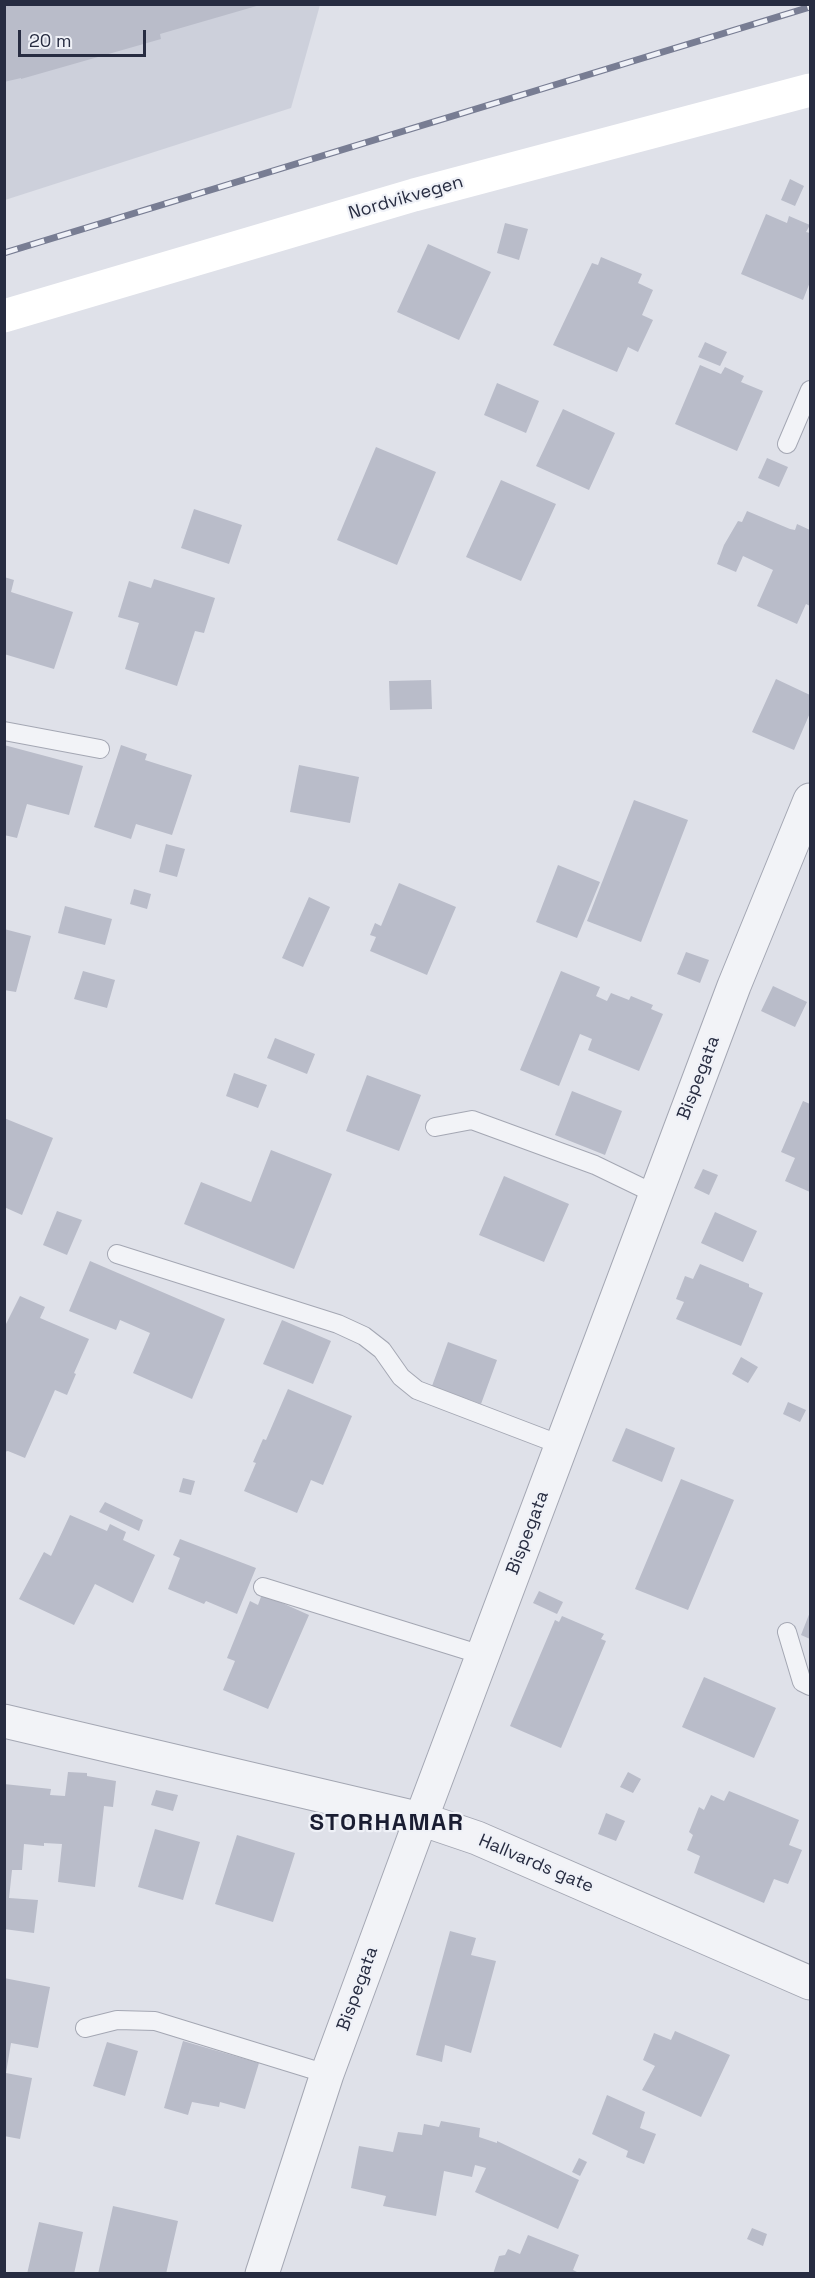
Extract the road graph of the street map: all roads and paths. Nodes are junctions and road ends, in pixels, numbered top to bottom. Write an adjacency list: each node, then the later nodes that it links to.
1 (810, 90): 2 (main road, Nordvikvegen)
2 (4, 316)
3 (810, 390): 4 (lane)
4 (787, 444)
5 (4, 731): 6 (lane)
6 (100, 749)
7 (810, 800): 9 (street, Bispegata)
8 (435, 1127): 9 (lane)
9 (655, 1194): 11 (street, Bispegata)
10 (117, 1254): 11 (lane)
11 (561, 1445): 14 (street, Bispegata)
12 (263, 1587): 14 (lane)
13 (787, 1632): 15 (lane)
14 (482, 1655): 17 (street, Bispegata)
15 (810, 1686)
16 (4, 1721): 17 (street, Hallvards gate)
17 (421, 1819): 18 (street, Hallvards gate); 20 (street, Bispegata)
18 (810, 1983)
19 (85, 2028): 20 (lane)
20 (327, 2074): 21 (street, Bispegata)
21 (262, 2274)

